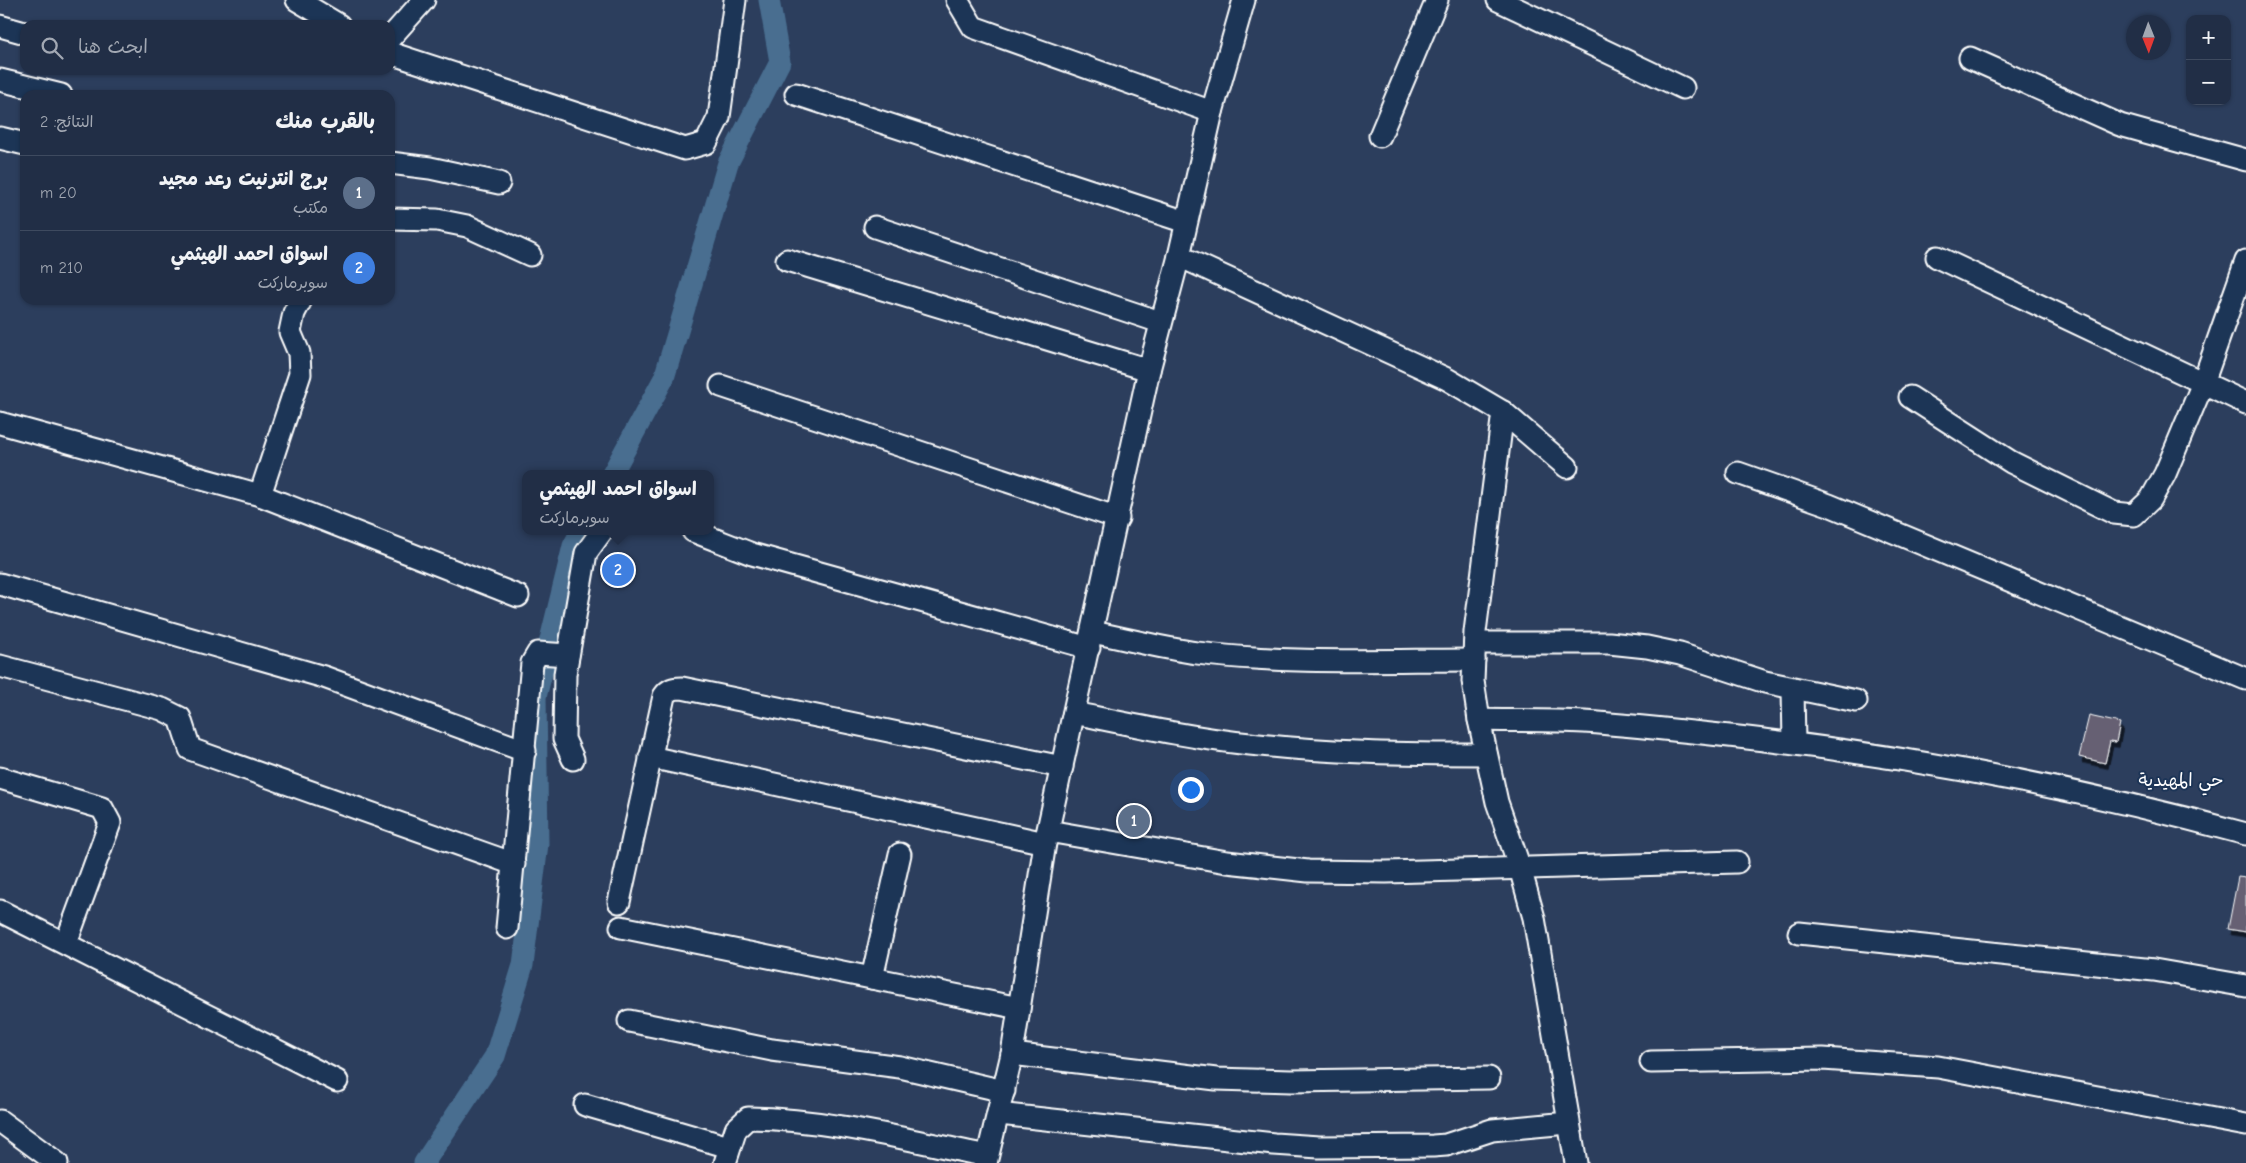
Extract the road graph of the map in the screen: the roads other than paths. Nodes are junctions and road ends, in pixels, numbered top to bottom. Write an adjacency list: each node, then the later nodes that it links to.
1 (297, 0): 8 (street)
2 (424, 0): 11 (street)
3 (736, 0): 12 (street)
4 (957, 0): 18 (street)
5 (1244, 0): 18 (street)
6 (1437, 0): 19 (street)
7 (1498, 0): 15 (street)
8 (331, 20)
9 (0, 26): 10 (street)
10 (20, 32)
11 (395, 32)
12 (395, 55)
13 (1970, 58): 22 (street)
14 (0, 80): 16 (street)
15 (1683, 88)
16 (41, 90)
17 (796, 94): 26 (street)
18 (1212, 112): 26 (street)
19 (1380, 136)
20 (0, 138): 21 (street)
21 (20, 143)
22 (2246, 160)
23 (395, 164): 24 (street)
24 (499, 183)
25 (395, 219): 28 (street)
26 (1186, 222): 29 (street)
27 (875, 227): 34 (street)
28 (530, 255)
29 (1179, 256): 34 (street); 40 (street)
30 (1937, 257): 36 (street)
31 (787, 260): 35 (street)
32 (2246, 261): 36 (street)
33 (299, 305): 44 (street)
34 (1160, 322): 35 (street)
35 (1149, 370): 45 (street)
36 (2202, 383): 38 (street); 39 (street)
37 (721, 386): 45 (street)
38 (1910, 397)
39 (2246, 403)
40 (1503, 412): 42 (street); 51 (street)
41 (0, 423): 44 (street)
42 (1567, 466)
43 (1738, 474): 54 (street)
44 (260, 495): 49 (street)
45 (1118, 518): 50 (street)
46 (599, 535): 52 (street)
47 (703, 535): 50 (street)
48 (0, 584): 60 (street)
49 (518, 596)
50 (1091, 640): 51 (street); 57 (street)
51 (1475, 651): 55 (street); 58 (street)
52 (568, 655): 60 (street); 63 (street)
53 (0, 666): 70 (street)
54 (2246, 679)
55 (1793, 689): 56 (street); 59 (street)
56 (1856, 701)
57 (1074, 713): 61 (street); 64 (street)
58 (1479, 720): 59 (street); 61 (street)
59 (1794, 743): 66 (street)
60 (525, 751): 70 (street)
61 (1486, 754): 71 (street)
62 (650, 757): 64 (street); 67 (street); 72 (street)
63 (572, 759)
64 (1062, 767): 67 (street)
65 (0, 778): 77 (street)
66 (2246, 834)
67 (1047, 837): 71 (street); 80 (street)
68 (900, 854): 78 (street)
69 (1737, 862): 71 (street)
70 (514, 864): 75 (street)
71 (1520, 868): 90 (street)
72 (619, 902)
73 (0, 911): 77 (street)
74 (621, 927): 78 (street)
75 (507, 928)
76 (1799, 933): 79 (street)
77 (66, 943): 85 (street)
78 (872, 978): 80 (street)
79 (2246, 986)
80 (1019, 1008): 82 (street)
81 (629, 1021): 86 (street)
82 (1012, 1054): 84 (street); 86 (street)
83 (1651, 1062): 91 (street)
84 (1489, 1078)
85 (337, 1081)
86 (1004, 1091): 88 (street)
87 (585, 1105): 92 (street)
88 (998, 1114): 90 (street); 93 (street)
89 (0, 1121): 94 (street)
90 (1568, 1122): 95 (street)
91 (2246, 1125)
92 (727, 1155): 93 (street)
93 (986, 1160)
94 (57, 1163)
95 (1576, 1163)

